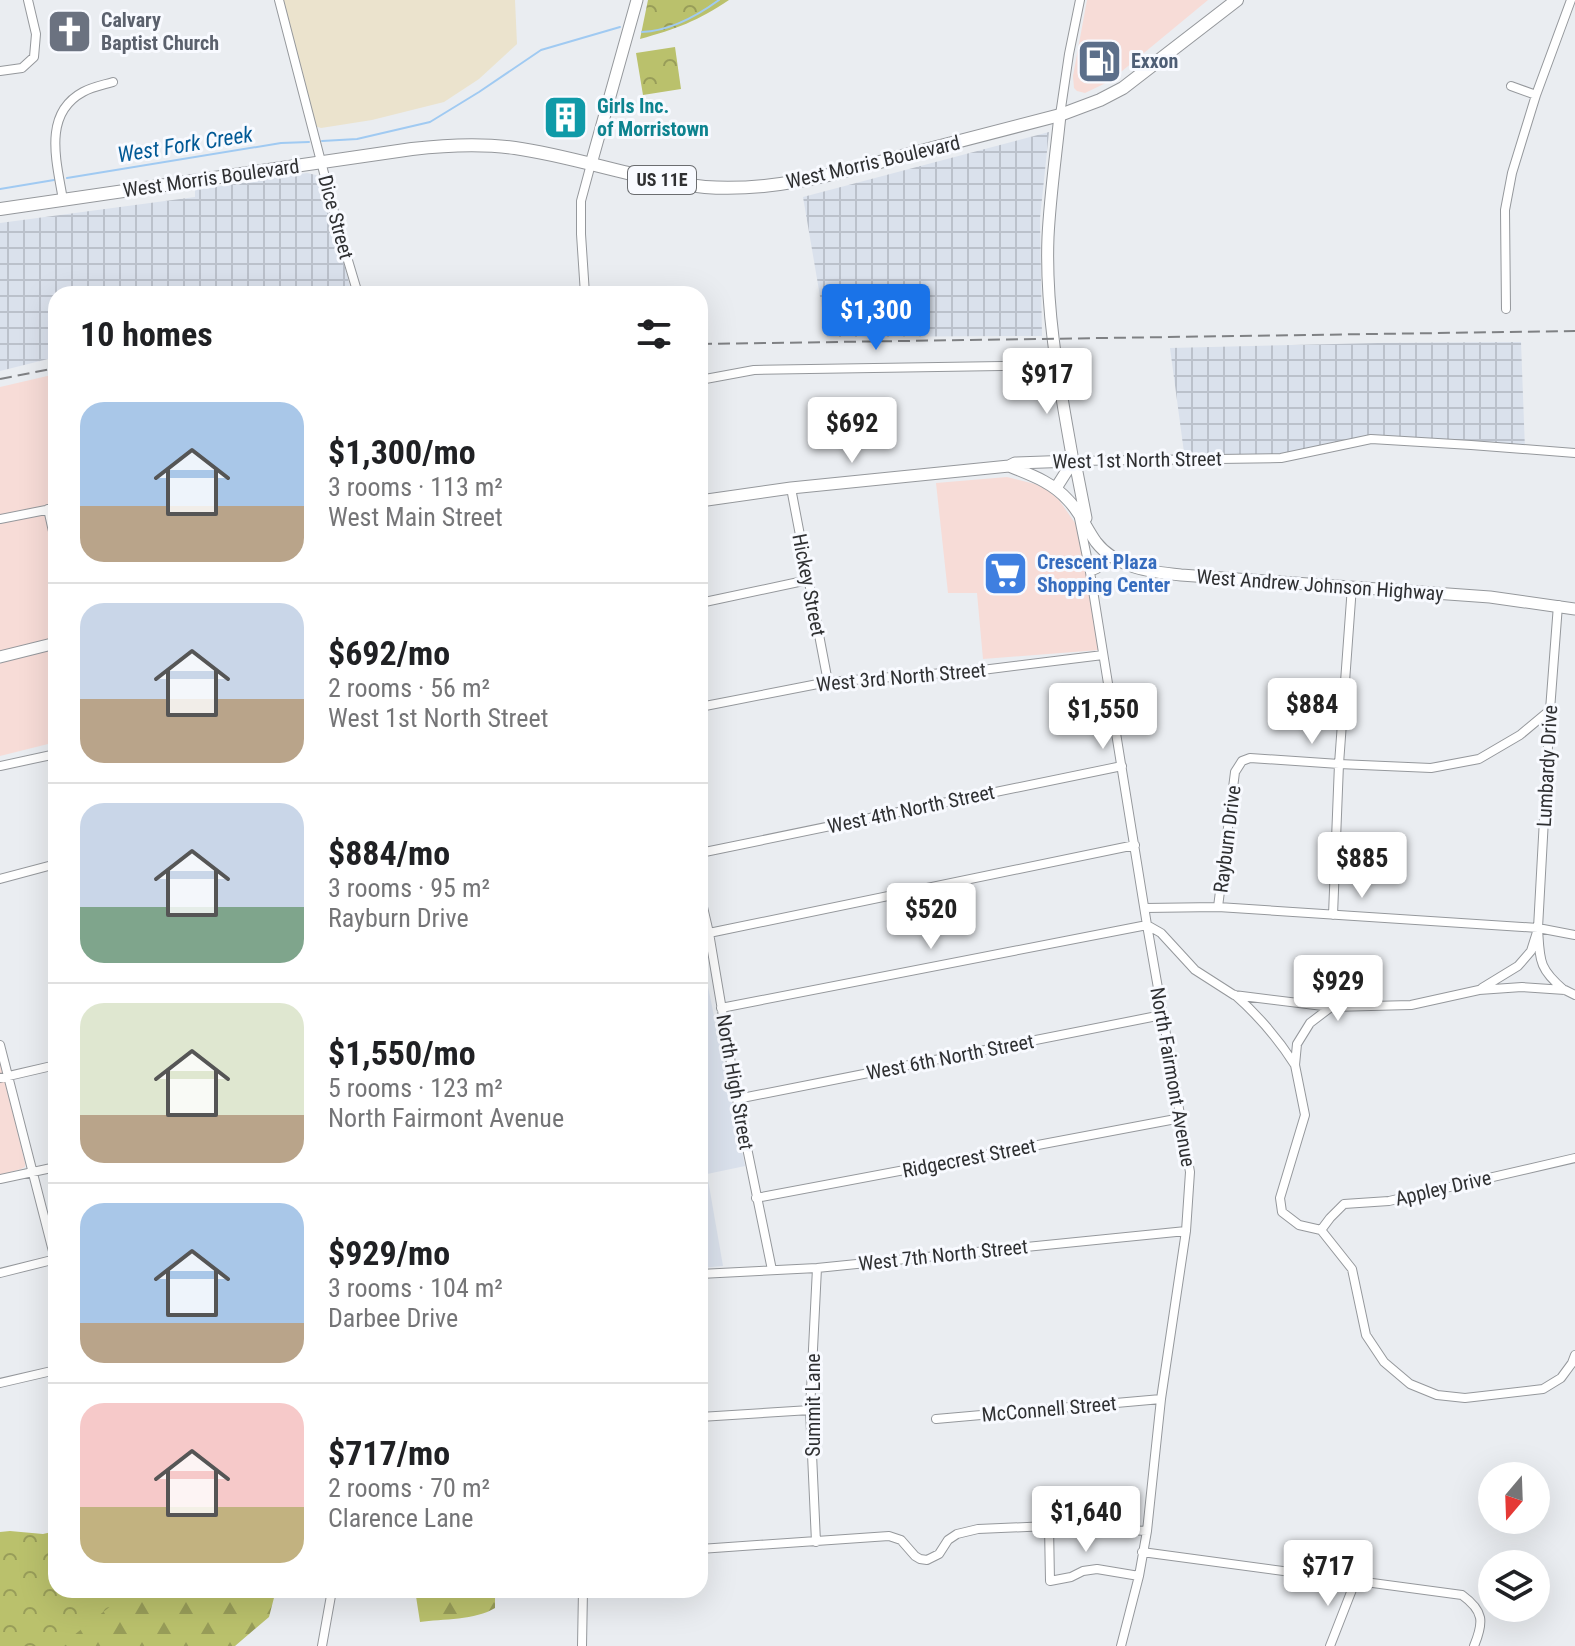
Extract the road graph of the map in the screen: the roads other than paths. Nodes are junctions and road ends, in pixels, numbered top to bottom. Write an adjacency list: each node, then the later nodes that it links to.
1 (28, 0): 7 (street)
2 (279, 0): 12 (street, Dice Street)
3 (637, 0): 13 (main road)
4 (1080, 0): 11 (street)
5 (1237, 0): 11 (main road, West Morris Boulevard / US 11E)
6 (1571, 0): 10 (street)
7 (0, 71)
8 (113, 82): 14 (street)
9 (1511, 86): 10 (street)
10 (1536, 95): 18 (street)
11 (1060, 115): 13 (main road, West Morris Boulevard / US 11E); 19 (main road)
12 (322, 162): 13 (main road, West Morris Boulevard / US 11E); 14 (main road, West Morris Boulevard / US 11E); 16 (street, Dice Street)
13 (591, 164): 17 (street)
14 (63, 200): 15 (main road, West Morris Boulevard / US 11E)
15 (0, 209)
16 (356, 286)
17 (584, 286)
18 (1506, 309)
19 (1056, 365): 20 (street); 22 (main road)
20 (708, 379)
21 (1575, 453): 22 (street, West 1st North Street)
22 (1073, 461): 23 (main road, West 1st North Street); 25 (main road); 30 (main road)
23 (1009, 466): 24 (main road, West 1st North Street); 25 (main road, West Andrew Johnson Highway)
24 (791, 488): 26 (main road, West 1st North Street); 33 (street, Hickey Street)
25 (1056, 488): 27 (main road, West Andrew Johnson Highway)
26 (708, 500)
27 (1076, 509): 30 (main road, West Andrew Johnson Highway); 32 (street, North Fairmont Avenue)
28 (48, 510): 29 (street)
29 (0, 519)
30 (1087, 528): 31 (main road, West Andrew Johnson Highway)
31 (1109, 554): 32 (street); 34 (main road, West Andrew Johnson Highway)
32 (1090, 572): 39 (street, North Fairmont Avenue)
33 (808, 580): 35 (street); 41 (street, Hickey Street)
34 (1352, 586): 36 (main road, West Andrew Johnson Highway); 45 (street)
35 (708, 601)
36 (1558, 605): 37 (main road, West Andrew Johnson Highway); 43 (street, Lumbardy Drive)
37 (1575, 609)
38 (48, 645): 40 (main road)
39 (1103, 655): 41 (street, West 3rd North Street); 47 (street, North Fairmont Avenue)
40 (0, 657)
41 (828, 682): 42 (street, West 3rd North Street)
42 (708, 705)
43 (1550, 710): 45 (street, Rayburn Drive); 56 (street, Lumbardy Drive)
44 (48, 756): 46 (street)
45 (1339, 764): 52 (street, Rayburn Drive); 54 (street)
46 (0, 766)
47 (1122, 766): 48 (street, North Fairmont Avenue); 49 (street, West 4th North Street)
48 (1135, 845): 53 (street, North Fairmont Avenue); 58 (street)
49 (708, 851)
50 (48, 866): 51 (street)
51 (0, 879)
52 (1218, 907): 53 (street); 54 (street)
53 (1145, 908): 55 (street, North Fairmont Avenue)
54 (1333, 915): 56 (street)
55 (1147, 925): 62 (street); 65 (street); 66 (street, North Fairmont Avenue)
56 (1538, 928): 59 (street); 60 (street); 61 (street)
57 (708, 929): 58 (street, North High Street)
58 (709, 933): 65 (street, North High Street)
59 (1575, 935)
60 (1479, 990): 61 (street); 64 (street)
61 (1565, 990): 63 (street)
62 (1234, 995): 64 (street); 68 (street)
63 (1575, 995)
64 (1331, 1007): 68 (street)
65 (721, 1008): 71 (street, North High Street)
66 (1162, 1015): 71 (street, West 6th North Street); 72 (street, North Fairmont Avenue)
67 (0, 1045): 70 (street)
68 (1295, 1065): 78 (street)
69 (48, 1067): 70 (street)
70 (4, 1077): 75 (street)
71 (737, 1099): 77 (street, North High Street)
72 (1181, 1118): 77 (street, Ridgecrest Street); 80 (street, North Fairmont Avenue)
73 (1575, 1158): 78 (street, Appley Drive)
74 (48, 1168): 75 (street)
75 (32, 1171): 76 (street); 79 (street)
76 (0, 1179)
77 (756, 1198): 83 (street, North High Street)
78 (1321, 1230): 86 (street)
79 (48, 1231)
80 (1186, 1231): 82 (street, West 7th North Street); 89 (street, North Fairmont Avenue)
81 (48, 1263): 84 (street)
82 (817, 1268): 83 (street, West 7th North Street); 90 (street, Summit Lane)
83 (772, 1270): 85 (street, West 7th North Street)
84 (0, 1273)
85 (708, 1274)
86 (1575, 1355)
87 (48, 1372): 88 (street)
88 (0, 1383)
89 (1161, 1399): 92 (street, McConnell Street); 94 (street, North Fairmont Avenue)
90 (810, 1410): 91 (street); 95 (street, Summit Lane)
91 (708, 1416)
92 (936, 1419)
93 (1049, 1526): 94 (street); 95 (street); 98 (street)
94 (1147, 1531): 97 (street, North Fairmont Avenue)
95 (816, 1542): 96 (street)
96 (708, 1549)
97 (1142, 1552): 98 (street, North Fairmont Avenue); 99 (street)
98 (1139, 1576): 104 (street, North Fairmont Avenue)
99 (1355, 1582): 105 (street); 106 (street)
100 (331, 1598): 102 (street)
101 (583, 1598): 103 (street)
102 (322, 1646)
103 (582, 1646)
104 (1121, 1646)
105 (1330, 1646)
106 (1474, 1646)

